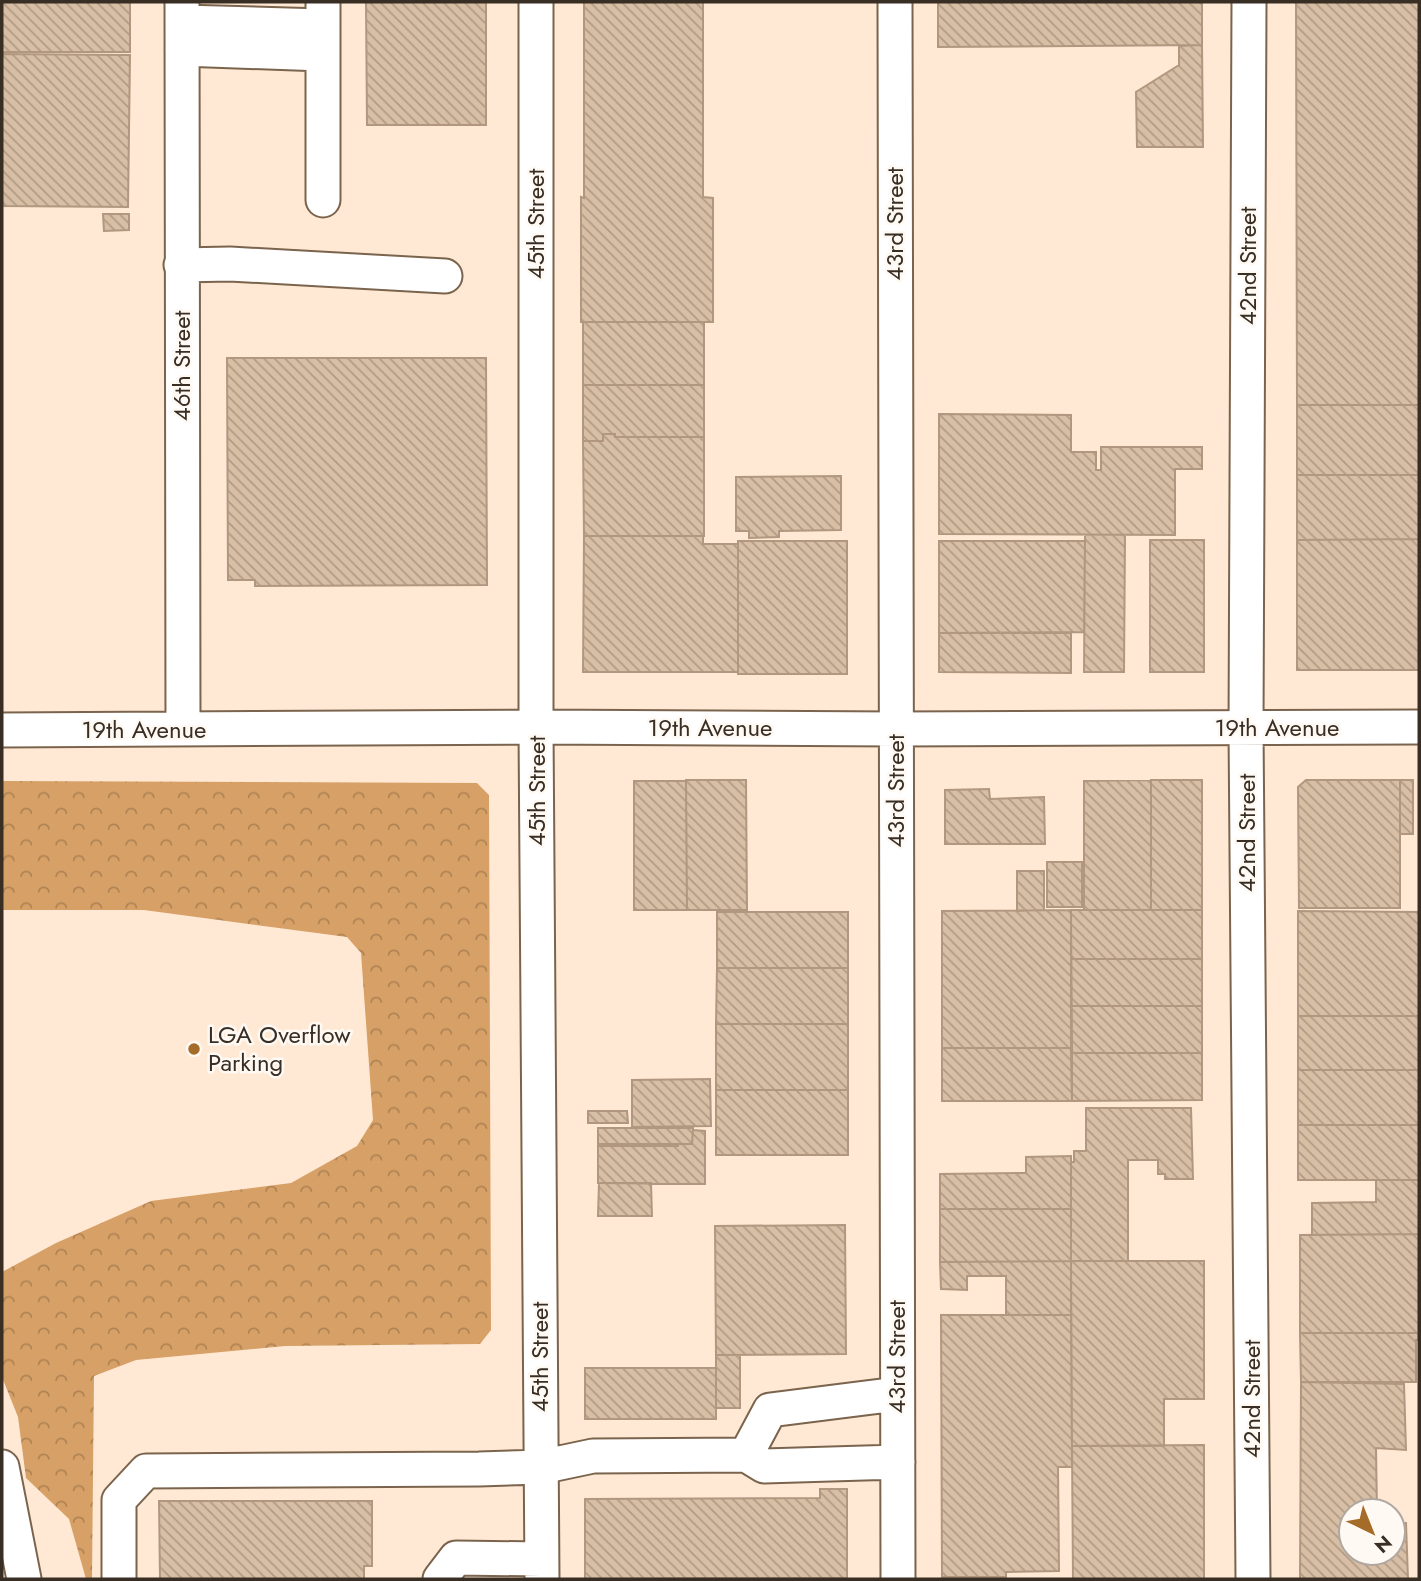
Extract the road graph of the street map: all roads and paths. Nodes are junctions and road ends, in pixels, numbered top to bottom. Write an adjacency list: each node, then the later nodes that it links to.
1 (536, 2): 9 (street, 45th Street)
2 (895, 2): 13 (street, 43rd Street)
3 (1249, 2): 11 (street, 42nd Street)
4 (182, 24): 5 (street); 7 (street, 46th Street)
5 (322, 27): 6 (street)
6 (323, 200)
7 (181, 265): 8 (street); 12 (street, 46th Street)
8 (445, 276)
9 (536, 727): 12 (street, 19th Avenue); 13 (street, 19th Avenue); 19 (street, 45th Street)
10 (1419, 727): 11 (street, 19th Avenue)
11 (1246, 728): 13 (street, 19th Avenue); 25 (street, 42nd Street)
12 (183, 729): 14 (street, 19th Avenue)
13 (896, 729): 15 (street, 43rd Street)
14 (2, 730)
15 (897, 1394): 16 (street); 17 (street, 43rd Street)
16 (746, 1455): 17 (street); 19 (street)
17 (898, 1462): 24 (street, 43rd Street)
18 (2, 1467): 21 (street)
19 (541, 1467): 20 (street, 45th Street); 22 (street)
20 (542, 1569): 23 (street)
21 (24, 1579)
22 (119, 1579)
23 (440, 1579)
24 (898, 1579)
25 (1253, 1579)

